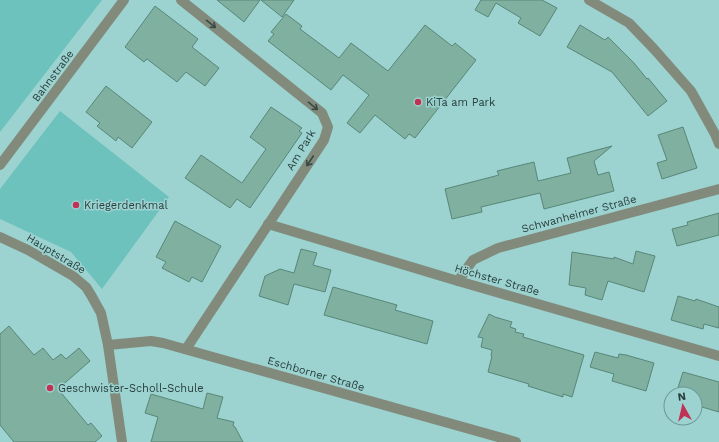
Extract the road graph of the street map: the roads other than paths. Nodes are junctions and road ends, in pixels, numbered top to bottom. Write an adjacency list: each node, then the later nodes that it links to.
1 (124, 0): 5 (street, Bahnstraße)
2 (181, 0): 7 (street, Am Park, one-way to 7)
3 (589, 0): 4 (street)
4 (719, 144)
5 (0, 165)
6 (719, 189): 9 (street, Schwanheimer Straße)
7 (268, 224): 9 (street, Höchster Straße); 11 (street, Am Park)
8 (0, 236): 10 (street, Hauptstraße)
9 (458, 281): 12 (street, Höchster Straße)
10 (108, 345): 11 (street, Eschborner Straße); 13 (street, Hauptstraße)
11 (186, 349): 14 (street, Eschborner Straße)
12 (719, 356)
13 (122, 442)
14 (516, 442)

